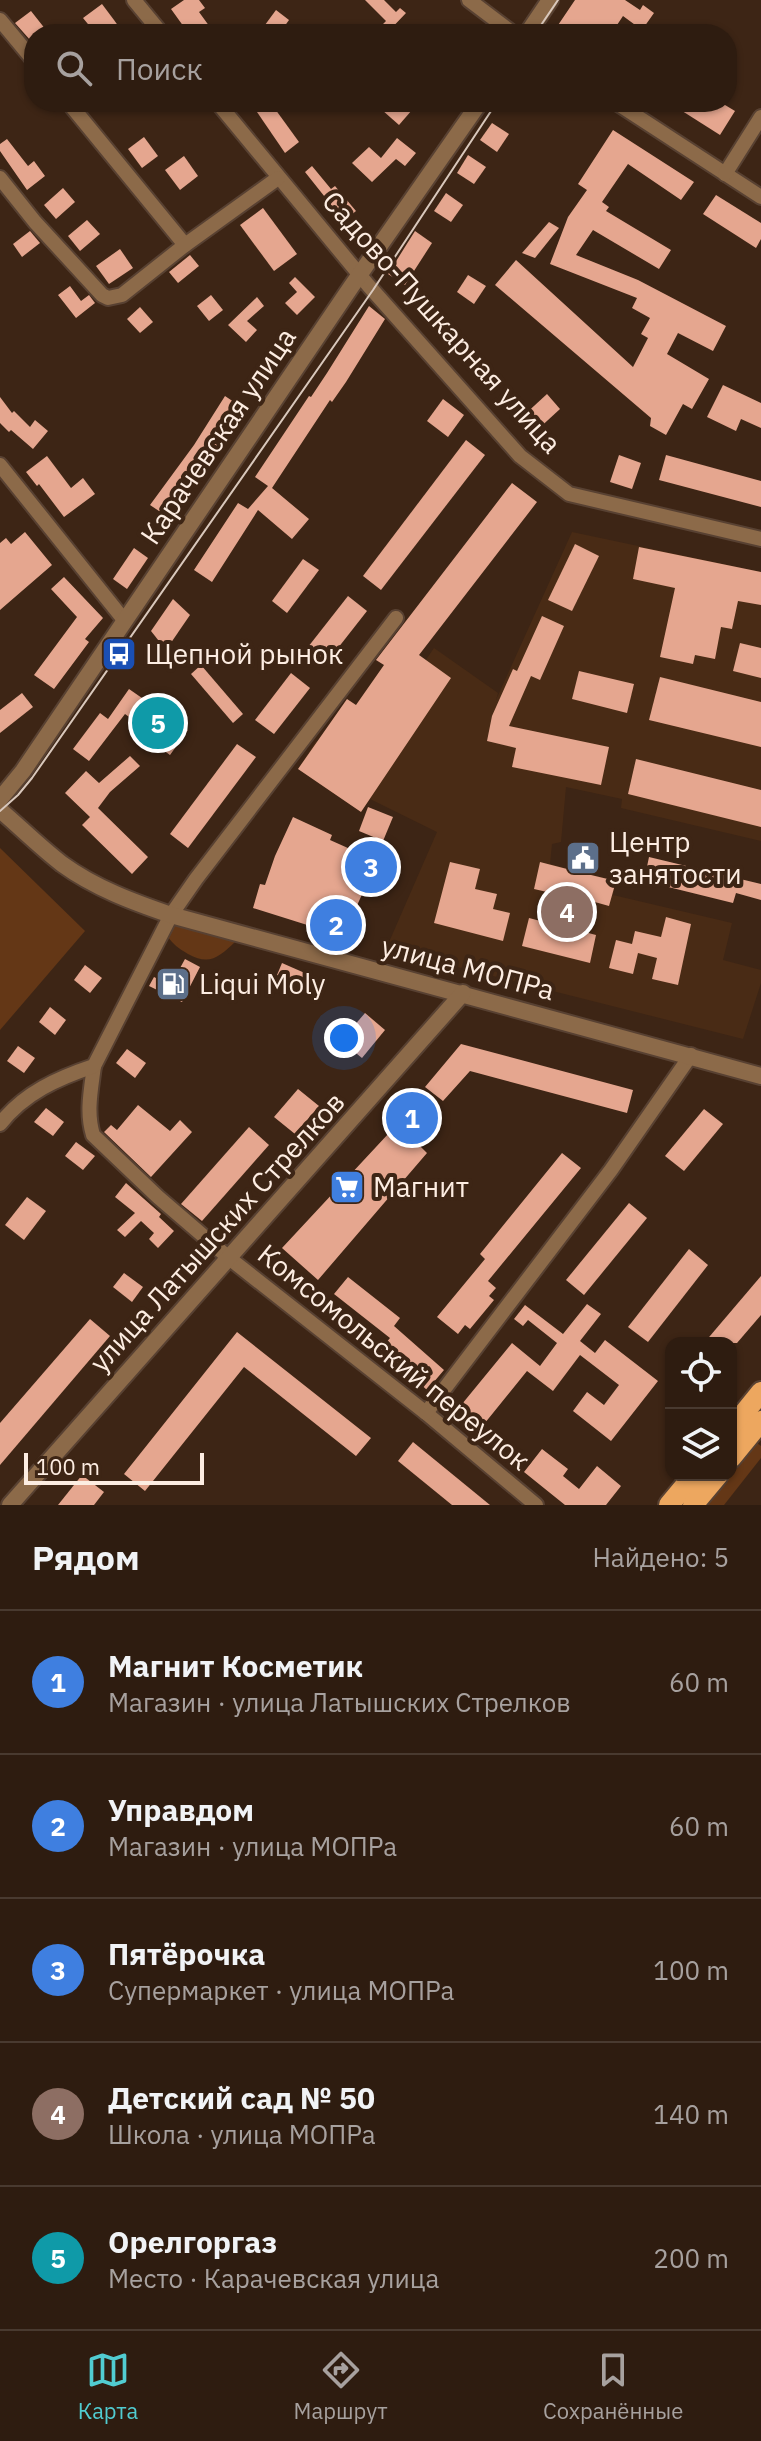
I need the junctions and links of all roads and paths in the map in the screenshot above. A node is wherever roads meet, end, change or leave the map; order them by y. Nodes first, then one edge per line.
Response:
1 (134, 0) edge
2 (469, 0) edge
3 (550, 0) edge
4 (0, 20) edge
5 (154, 24) edge
6 (501, 24) edge
7 (534, 24) edge
8 (24, 49) edge
9 (76, 112) edge
10 (225, 112) edge
11 (473, 112) edge
12 (630, 112) edge
13 (761, 117) edge
14 (725, 174) junction
15 (0, 178) edge
16 (278, 178) junction
17 (761, 197) edge
18 (185, 245) junction
19 (360, 275) junction
20 (0, 465) edge
21 (761, 539) edge
22 (396, 618) dead end
23 (124, 620) junction
24 (0, 799) edge
25 (0, 810) edge
26 (171, 915) junction
27 (463, 993) junction
28 (691, 1055) junction
29 (94, 1066) junction
30 (761, 1076) edge
31 (0, 1124) edge
32 (229, 1258) junction
33 (761, 1392) edge
34 (426, 1413) junction
35 (761, 1421) edge
36 (737, 1422) edge
37 (737, 1451) edge
38 (689, 1481) edge
39 (713, 1481) edge
40 (10, 1505) edge
41 (536, 1505) edge
42 (669, 1505) edge
43 (693, 1505) edge

1 - 5 street
2 - 6 street
3 - 7 street
4 - 8 street
9 - 18 street
10 - 16 street, Садово-Пушкарная улица
11 - 19 street, Карачевская улица
12 - 14 street
13 - 14 street
14 - 17 street
15 - 18 street
16 - 18 street
16 - 19 street, Садово-Пушкарная улица
19 - 21 street, Садово-Пушкарная улица
19 - 23 street, Карачевская улица
20 - 23 street
22 - 26 street
23 - 24 street, Карачевская улица
25 - 26 street, улица МОПРа
26 - 27 street, улица МОПРа
26 - 29 street
27 - 28 street, улица МОПРа
27 - 32 street, улица Латышских Стрелков
28 - 30 street, улица МОПРа
28 - 34 street
29 - 31 street
29 - 32 street, Комсомольский переулок
32 - 34 street, Комсомольский переулок
32 - 40 street, улица Латышских Стрелков
33 - 36 main road
34 - 41 street, Комсомольский переулок
35 - 37 main road
38 - 42 main road
39 - 43 main road

